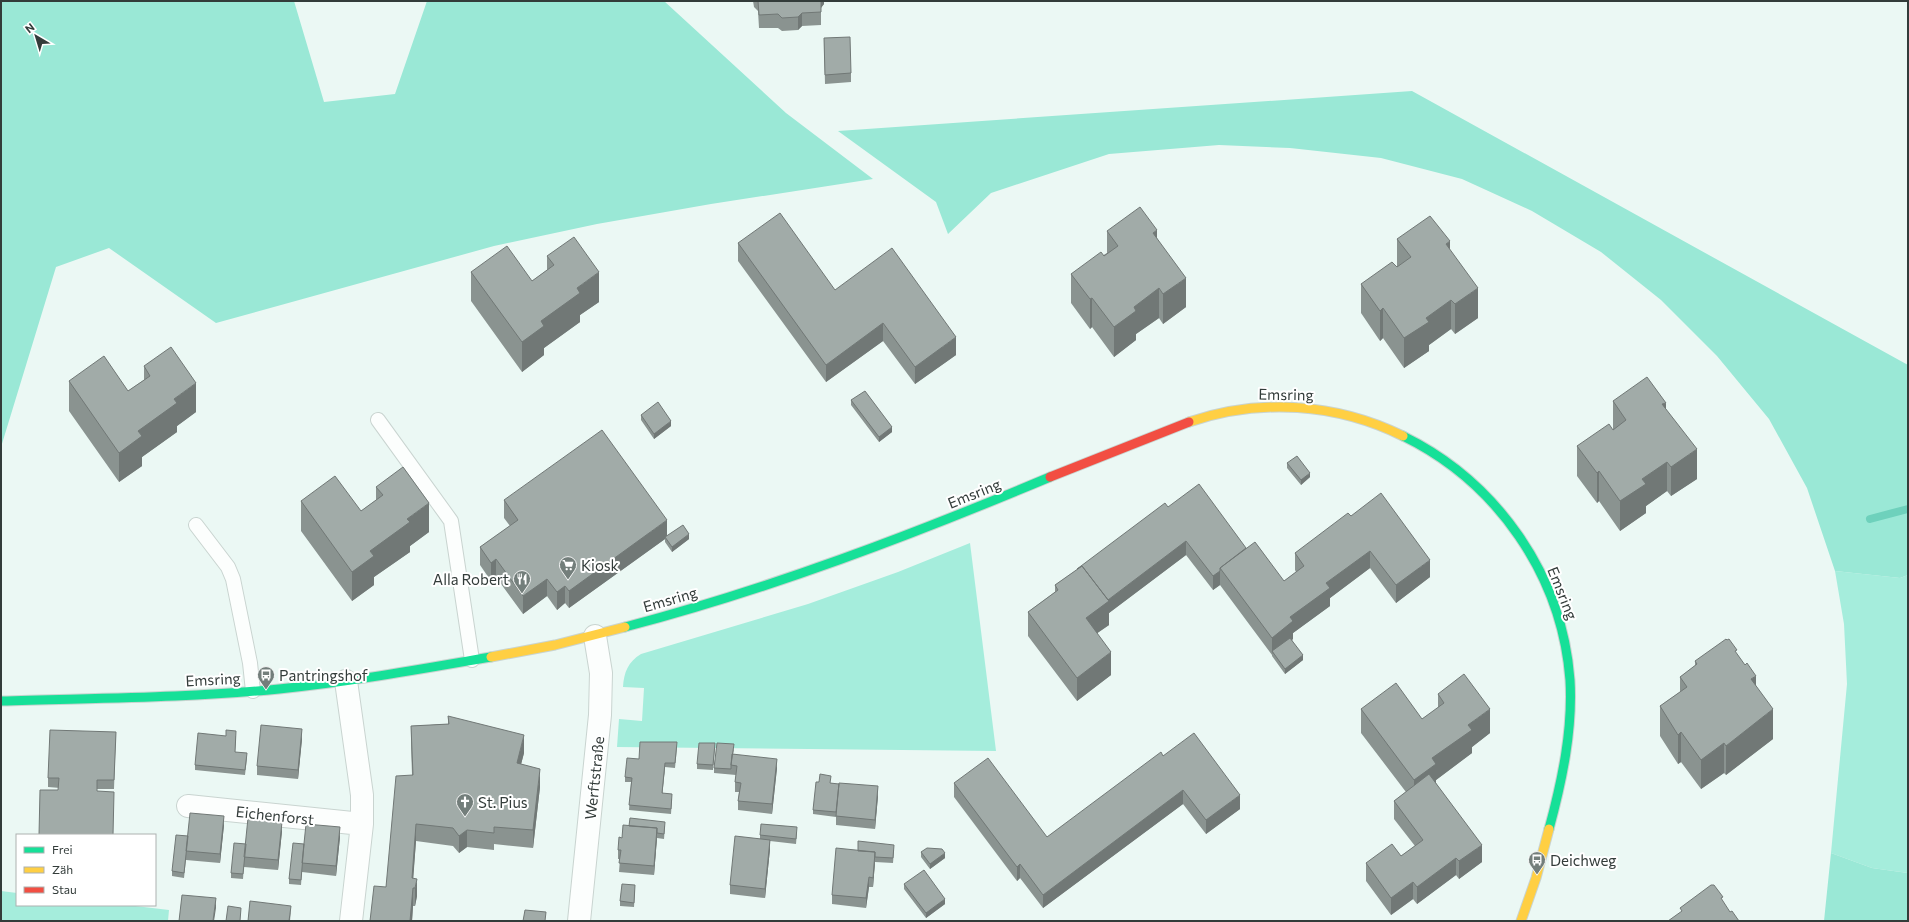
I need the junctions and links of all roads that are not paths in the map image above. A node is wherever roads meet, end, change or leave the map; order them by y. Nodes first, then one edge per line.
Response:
1 (378, 420) dead end
2 (196, 525) dead end
3 (595, 636) junction
4 (472, 660) junction
5 (346, 681) junction
6 (253, 691) junction
7 (1, 701) edge
8 (188, 806) dead end
9 (362, 824) junction
10 (351, 921) edge
11 (580, 921) edge
12 (1521, 921) edge

1 - 4 lane
2 - 6 lane
3 - 4 street, Emsring
3 - 11 street, Werftstraße
3 - 12 street, Emsring
4 - 5 street, Emsring
5 - 6 street, Emsring
5 - 9 street
6 - 7 street, Emsring
8 - 9 street, Eichenforst
9 - 10 street

